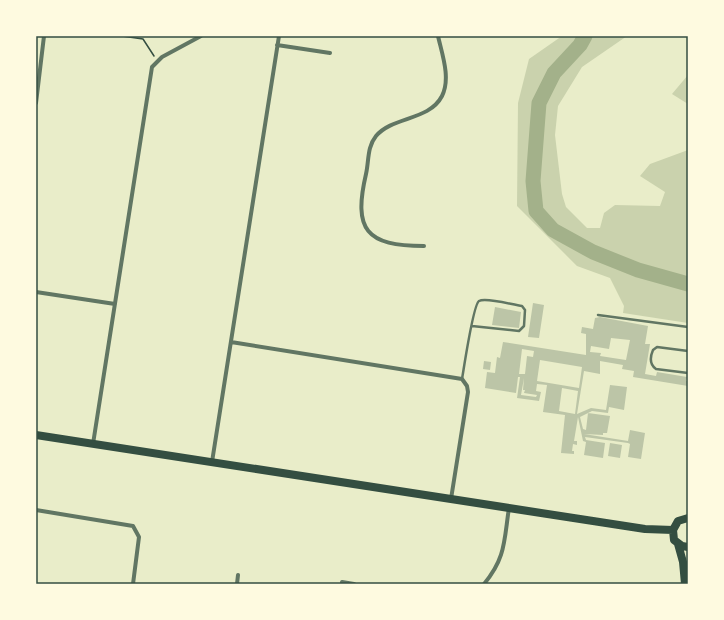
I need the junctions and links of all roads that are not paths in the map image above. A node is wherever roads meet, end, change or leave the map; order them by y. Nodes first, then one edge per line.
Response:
1 (44, 36) edge
2 (201, 36) edge
3 (279, 36) edge
4 (438, 36) edge
5 (277, 45) junction
6 (330, 53) dead end
7 (36, 103) edge
8 (424, 246) dead end
9 (36, 292) edge
10 (115, 304) junction
11 (598, 315) dead end
12 (472, 326) junction
13 (688, 327) edge
14 (231, 342) junction
15 (688, 351) edge
16 (688, 374) edge
17 (462, 379) junction
18 (36, 435) edge
19 (93, 444) junction
20 (212, 462) junction
21 (451, 499) junction
22 (509, 508) junction
23 (36, 510) edge
24 (688, 518) edge
25 (673, 530) junction
26 (678, 544) junction
27 (688, 547) edge
28 (238, 575) dead end
29 (688, 580) edge
30 (342, 582) dead end
31 (133, 584) edge
32 (237, 584) edge
33 (354, 584) edge
34 (484, 584) edge
35 (686, 584) edge

1 - 7 street
2 - 10 street
3 - 5 street
4 - 8 street
5 - 6 street
5 - 14 street
9 - 10 street
10 - 19 street
11 - 13 lane
12 - 12 lane
12 - 17 lane
14 - 17 street
14 - 20 street
15 - 16 lane
17 - 21 street
18 - 19 main road
19 - 20 main road
20 - 21 main road
21 - 22 main road
22 - 25 main road
22 - 34 street
23 - 31 street
24 - 25 main road
25 - 26 main road
26 - 27 main road
26 - 35 main road
28 - 32 street
29 - 35 main road
30 - 33 street

